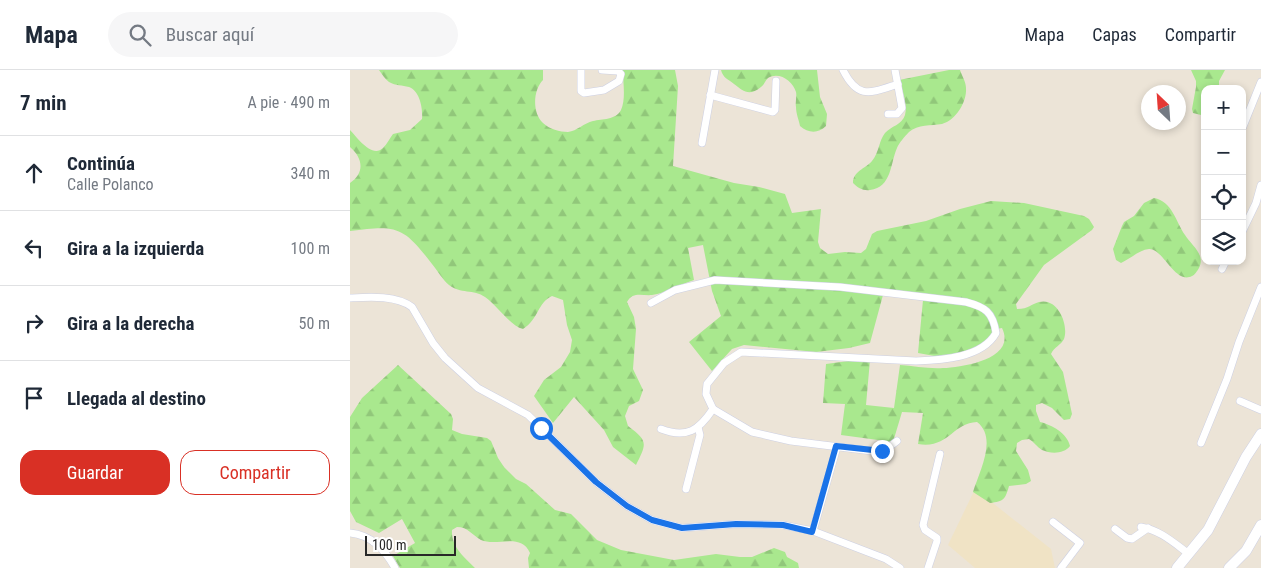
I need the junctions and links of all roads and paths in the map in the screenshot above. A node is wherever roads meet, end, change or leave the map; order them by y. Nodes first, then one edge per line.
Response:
1 (581, 70) edge
2 (602, 70) edge
3 (715, 70) edge
4 (843, 70) edge
5 (895, 70) edge
6 (776, 81) dead end
7 (1261, 82) edge
8 (898, 84) junction
9 (710, 96) junction
10 (888, 114) dead end
11 (1246, 119) edge
12 (702, 143) dead end
13 (1261, 185) edge
14 (1246, 224) edge
15 (1224, 265) edge
16 (1222, 269) dead end
17 (1261, 287) edge
18 (350, 298) edge
19 (651, 303) dead end
20 (1240, 401) dead end
21 (713, 409) junction
22 (1261, 410) edge
23 (698, 427) junction
24 (661, 429) dead end
25 (1261, 434) edge
26 (897, 440) dead end
27 (1201, 443) dead end
28 (836, 446) junction
29 (940, 454) dead end
30 (686, 489) dead end
31 (1053, 522) dead end
32 (1261, 525) edge
33 (1115, 529) dead end
34 (812, 532) junction
35 (350, 533) edge
36 (1189, 554) junction
37 (395, 568) edge
38 (900, 568) edge
39 (928, 568) edge
40 (1061, 568) edge
41 (1177, 568) edge
42 (1229, 568) edge

1 - 2 street
3 - 9 street
4 - 8 street
5 - 8 street
6 - 9 street
7 - 11 street
8 - 10 street
9 - 12 street
13 - 14 street
15 - 16 street
17 - 27 street
18 - 34 street
19 - 21 street
20 - 22 street
21 - 23 street
21 - 28 street
23 - 24 street
23 - 30 street
25 - 36 street
26 - 28 street
28 - 34 street
29 - 39 street
31 - 40 street
32 - 42 street
33 - 36 street
34 - 38 street
35 - 37 street
36 - 41 street

